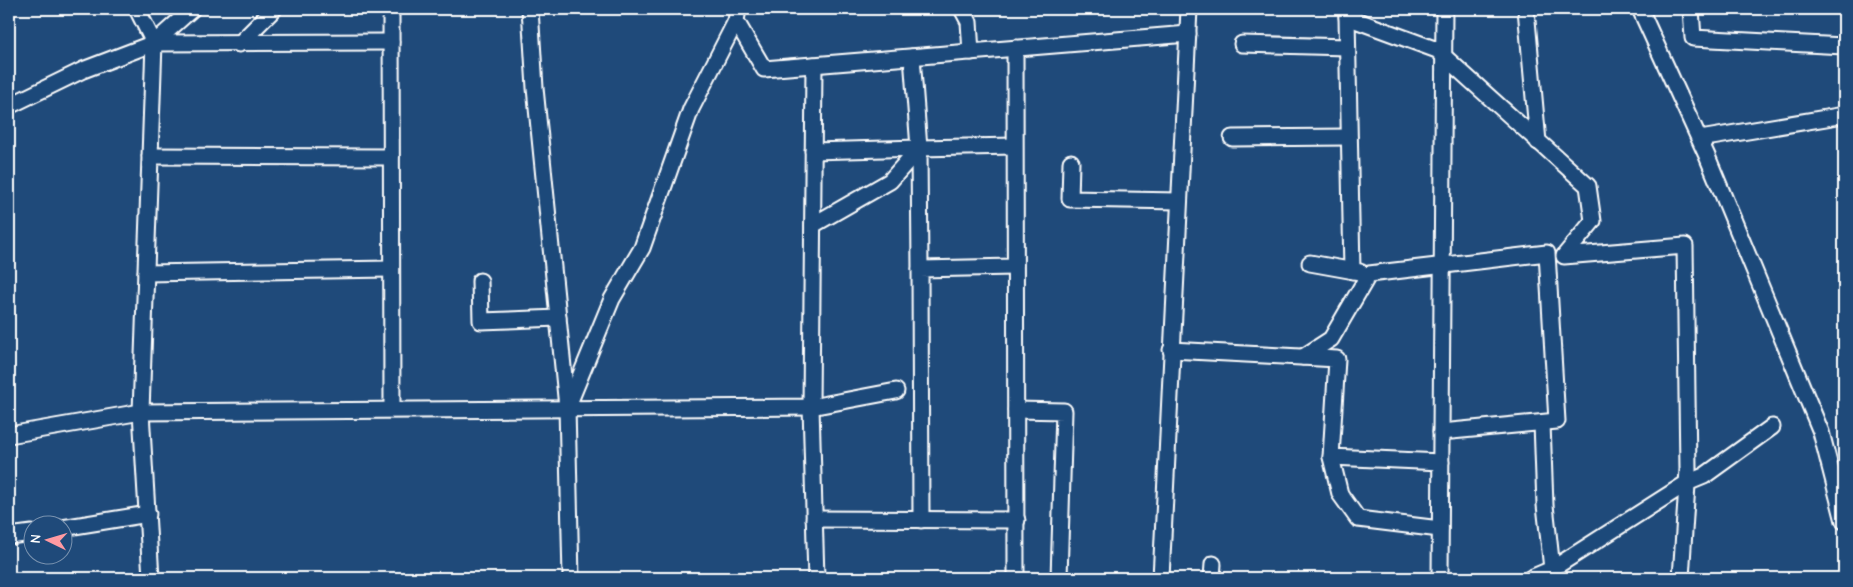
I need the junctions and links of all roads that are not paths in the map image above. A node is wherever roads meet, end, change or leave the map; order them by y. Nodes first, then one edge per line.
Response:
1 (137, 9) edge
2 (192, 9) edge
3 (274, 9) edge
4 (391, 9) edge
5 (530, 9) edge
6 (962, 9) edge
7 (1189, 9) edge
8 (1444, 9) edge
9 (1526, 9) edge
10 (1640, 9) edge
11 (1691, 9) edge
12 (1347, 13) edge
13 (737, 15) edge
14 (1188, 34) junction
15 (391, 42) junction
16 (154, 43) junction
17 (239, 44) junction
18 (1242, 44) dead end
19 (1844, 46) edge
20 (1347, 47) junction
21 (1014, 48) junction
22 (972, 52) junction
23 (912, 57) junction
24 (1444, 57) junction
25 (814, 65) junction
26 (9, 106) edge
27 (1844, 115) edge
28 (1349, 137) junction
29 (1232, 138) dead end
30 (1700, 139) junction
31 (1538, 142) junction
32 (1014, 146) junction
33 (919, 148) junction
34 (813, 151) junction
35 (150, 156) junction
36 (391, 157) junction
37 (1071, 162) dead end
38 (1179, 201) junction
39 (812, 224) junction
40 (1310, 263) dead end
41 (1442, 266) junction
42 (1014, 267) junction
43 (920, 268) junction
44 (392, 269) junction
45 (1352, 271) junction
46 (146, 273) junction
47 (1369, 274) junction
48 (480, 281) dead end
49 (558, 318) junction
50 (1171, 350) junction
51 (1304, 357) junction
52 (896, 391) dead end
53 (567, 407) junction
54 (811, 407) junction
55 (392, 409) junction
56 (1016, 410) junction
57 (141, 412) junction
58 (1542, 423) junction
59 (1772, 427) dead end
60 (1441, 432) junction
61 (9, 435) edge
62 (1331, 457) junction
63 (1441, 462) junction
64 (1687, 483) junction
65 (148, 514) junction
66 (814, 519) junction
67 (921, 520) junction
68 (1017, 520) junction
69 (1844, 521) edge
70 (72, 526) edge
71 (1440, 528) junction
72 (22, 534) edge
73 (9, 536) edge
74 (1552, 569) junction
75 (151, 578) edge
76 (570, 578) edge
77 (816, 578) edge
78 (1016, 578) edge
79 (1059, 578) edge
80 (1161, 578) edge
81 (1440, 578) edge
82 (1531, 578) edge
83 (1681, 578) edge

1 - 16 street
2 - 16 street
3 - 17 street
4 - 15 street
5 - 49 street
6 - 22 street
7 - 14 street
8 - 24 street
9 - 31 street
10 - 30 street
11 - 19 street
12 - 20 street
12 - 24 street
13 - 25 street
13 - 53 street
14 - 21 street
14 - 38 street
15 - 17 street
15 - 36 street
16 - 17 street
16 - 26 street
16 - 35 street
18 - 20 street
20 - 28 street
21 - 22 street
21 - 32 street
22 - 23 street
23 - 25 street
23 - 33 street
24 - 31 street
24 - 41 street
25 - 34 street
27 - 30 street
28 - 29 street
28 - 45 street
30 - 69 street
31 - 64 street
32 - 33 street
32 - 42 street
33 - 34 street
33 - 39 street
33 - 43 street
34 - 39 street
35 - 36 street
35 - 46 street
36 - 44 street
37 - 38 street
38 - 50 street
39 - 54 street
40 - 45 street
41 - 47 street
41 - 58 street
41 - 60 street
42 - 43 street
42 - 56 street
43 - 67 street
44 - 46 street
44 - 55 street
45 - 47 street
46 - 57 street
47 - 51 street
48 - 49 street
49 - 53 street
50 - 51 street
50 - 80 street
51 - 62 street
52 - 54 street
53 - 54 street
53 - 55 street
53 - 76 street
54 - 66 street
55 - 57 street
56 - 68 street
56 - 79 street
57 - 61 street
57 - 65 street
58 - 60 street
58 - 74 street
59 - 64 street
60 - 63 street
62 - 63 street
62 - 71 street
63 - 71 street
64 - 74 street
64 - 83 street
65 - 70 street
65 - 75 street
66 - 67 street
66 - 77 street
67 - 68 street
68 - 78 street
71 - 81 street
72 - 73 street
74 - 82 street

